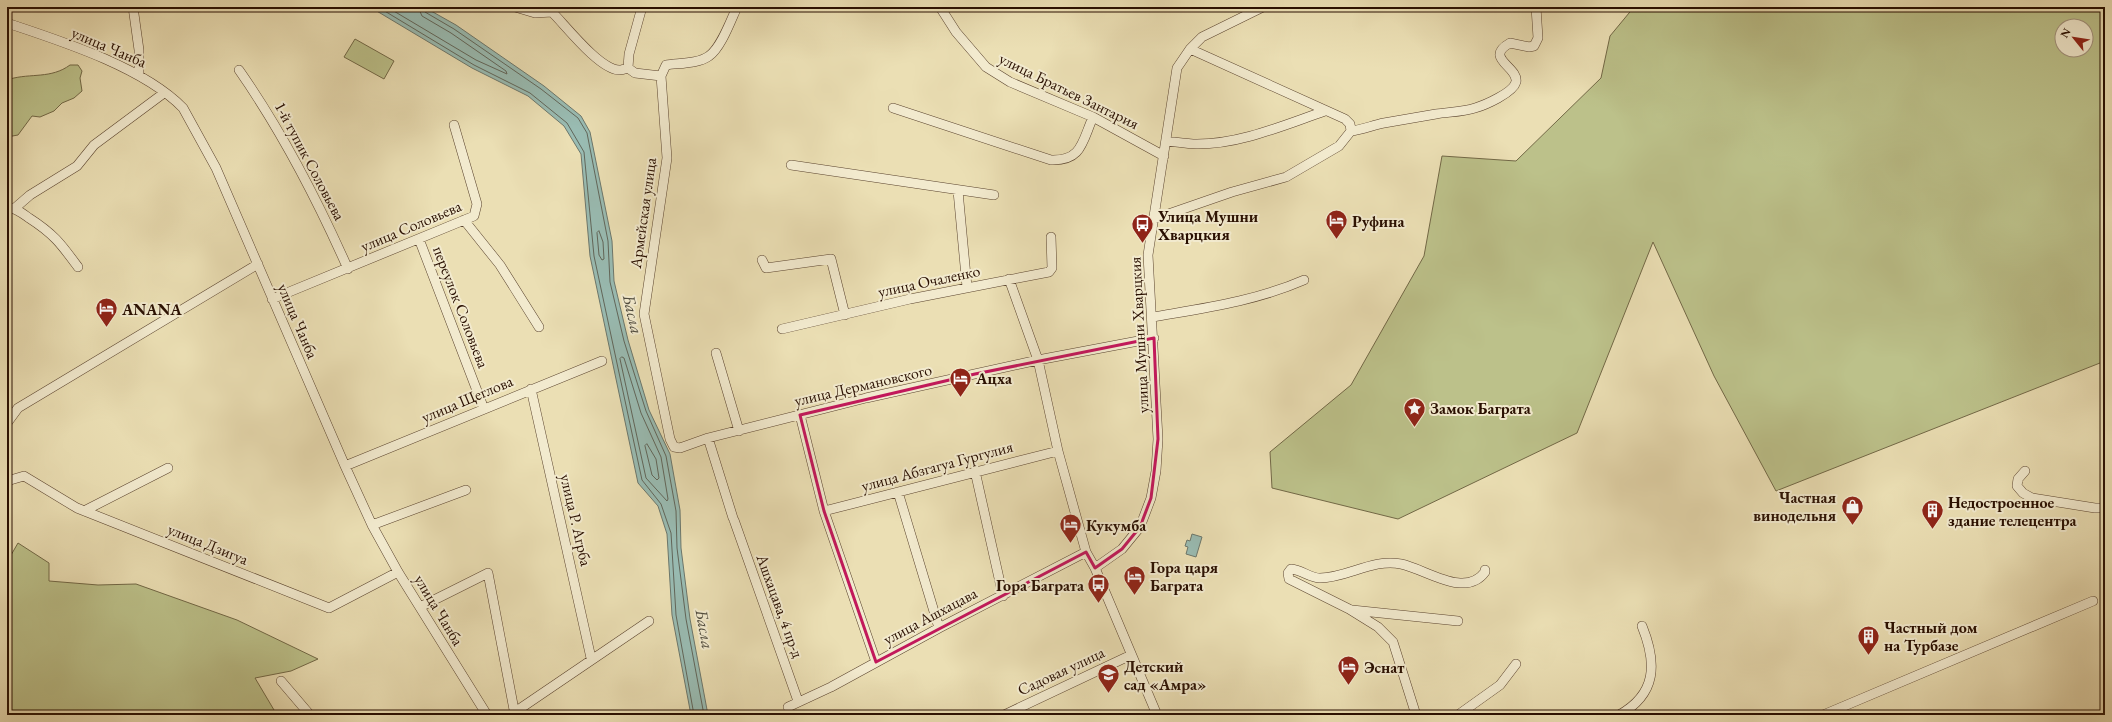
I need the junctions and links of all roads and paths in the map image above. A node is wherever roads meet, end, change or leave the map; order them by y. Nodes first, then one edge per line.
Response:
1 (133, 7) edge
2 (515, 7) edge
3 (642, 7) edge
4 (737, 7) edge
5 (940, 7) edge
6 (1263, 7) edge
7 (1536, 7) edge
8 (551, 10) edge
9 (7, 23) edge
10 (1190, 49) junction
11 (628, 68) junction
12 (240, 70) dead end
13 (138, 74) junction
14 (661, 76) junction
15 (164, 93) junction
16 (893, 108) dead end
17 (1325, 111) junction
18 (1093, 117) junction
19 (454, 125) dead end
20 (1351, 132) junction
21 (1166, 141) junction
22 (1164, 156) junction
23 (792, 165) dead end
24 (958, 191) junction
25 (994, 195) dead end
26 (11, 208) edge
27 (1154, 219) junction
28 (464, 220) junction
29 (1051, 237) dead end
30 (419, 239) junction
31 (762, 260) dead end
32 (258, 264) junction
33 (78, 268) dead end
34 (348, 269) junction
35 (1009, 279) junction
36 (1304, 280) dead end
37 (967, 287) junction
38 (272, 299) junction
39 (845, 315) junction
40 (1153, 317) junction
41 (539, 327) dead end
42 (782, 329) dead end
43 (1154, 338) junction
44 (716, 354) dead end
45 (1038, 360) junction
46 (602, 361) dead end
47 (531, 389) junction
48 (484, 408) junction
49 (800, 415) junction
50 (7, 423) edge
51 (739, 431) junction
52 (708, 438) junction
53 (674, 447) joint
54 (1058, 450) junction
55 (344, 466) junction
56 (168, 468) dead end
57 (975, 471) junction
58 (2025, 471) dead end
59 (7, 481) edge
60 (466, 490) dead end
61 (898, 492) junction
62 (2105, 508) edge
63 (824, 510) junction
64 (84, 511) junction
65 (372, 525) junction
66 (1086, 552) junction
67 (1095, 568) junction
68 (1484, 570) dead end
69 (398, 572) junction
70 (1003, 596) junction
71 (2092, 601) dead end
72 (420, 607) junction
73 (1349, 609) junction
74 (649, 620) dead end
75 (1458, 622) dead end
76 (1642, 626) dead end
77 (939, 628) junction
78 (1131, 655) junction
79 (591, 658) junction
80 (876, 662) junction
81 (1516, 664) dead end
82 (281, 681) dead end
83 (798, 701) junction
84 (788, 707) dead end
85 (515, 713) edge
86 (310, 715) edge
87 (488, 715) edge
88 (1004, 715) edge
89 (1157, 715) edge
90 (1416, 715) edge
91 (1458, 715) edge
92 (1619, 715) edge
93 (1823, 715) edge

1 - 13 street
2 - 8 street
3 - 11 street
4 - 14 street
5 - 18 street, улица Братьев Зантария
6 - 10 street, улица Мушни Хварцкия
7 - 20 street
8 - 11 street
9 - 13 street, улица Чанба
10 - 17 street
10 - 21 street, улица Мушни Хварцкия
11 - 14 street
12 - 34 street, 1-й тупик Соловьева
13 - 15 street, улица Чанба
14 - 53 street, Армейская улица
15 - 26 street
15 - 32 street, улица Чанба
16 - 18 street
17 - 20 street
17 - 21 street
18 - 22 street, улица Братьев Зантария
19 - 28 street, улица Соловьева
20 - 27 street
21 - 22 street, улица Мушни Хварцкия
22 - 27 street, улица Мушни Хварцкия
23 - 24 street
24 - 25 street
24 - 37 street
26 - 33 street
27 - 40 street, улица Мушни Хварцкия
28 - 30 street, улица Соловьева
28 - 41 street
29 - 35 street, улица Очаленко
30 - 34 street, улица Соловьева
30 - 48 street, переулок Соловьева
31 - 39 street
32 - 38 street, улица Чанба
32 - 50 street
34 - 38 street, улица Соловьева
35 - 37 street, улица Очаленко
35 - 45 street
36 - 40 street
37 - 39 street, улица Очаленко
38 - 55 street, улица Чанба
39 - 42 street, улица Очаленко
40 - 43 street, улица Мушни Хварцкия
43 - 45 street, улица Дермановского
43 - 67 street, улица Мушни Хварцкия
44 - 51 street
45 - 49 street, улица Дермановского
45 - 54 street
46 - 47 street, улица Щеглова
47 - 48 street, улица Щеглова
47 - 79 street, улица Р. Агрба
48 - 55 street, улица Щеглова
49 - 51 street, улица Дермановского
49 - 63 street
51 - 52 street, улица Дермановского
52 - 53 street, улица Дермановского
52 - 83 street, Ашхацава, 4 пр-д
54 - 57 street, улица Абзгагуа Гургулия
54 - 66 street
55 - 65 street, улица Чанба
56 - 64 street
57 - 61 street, улица Абзгагуа Гургулия
57 - 70 street
58 - 62 street
59 - 64 street, улица Дзигуа
60 - 65 street
61 - 63 street, улица Абзгагуа Гургулия
61 - 77 street
63 - 80 street
64 - 69 street, улица Дзигуа
65 - 69 street, улица Чанба
66 - 67 street
66 - 70 street, улица Ашхацава
67 - 78 street
68 - 73 street
69 - 72 street, улица Чанба
70 - 77 street, улица Ашхацава
71 - 93 street
72 - 85 street
72 - 87 street, улица Чанба
73 - 75 street
73 - 90 street
74 - 79 street
76 - 92 street
77 - 80 street, улица Ашхацава
78 - 88 street, Садовая улица
78 - 89 street
79 - 85 street
80 - 83 street, улица Ашхацава
81 - 91 street
82 - 86 street
83 - 84 street, улица Ашхацава

